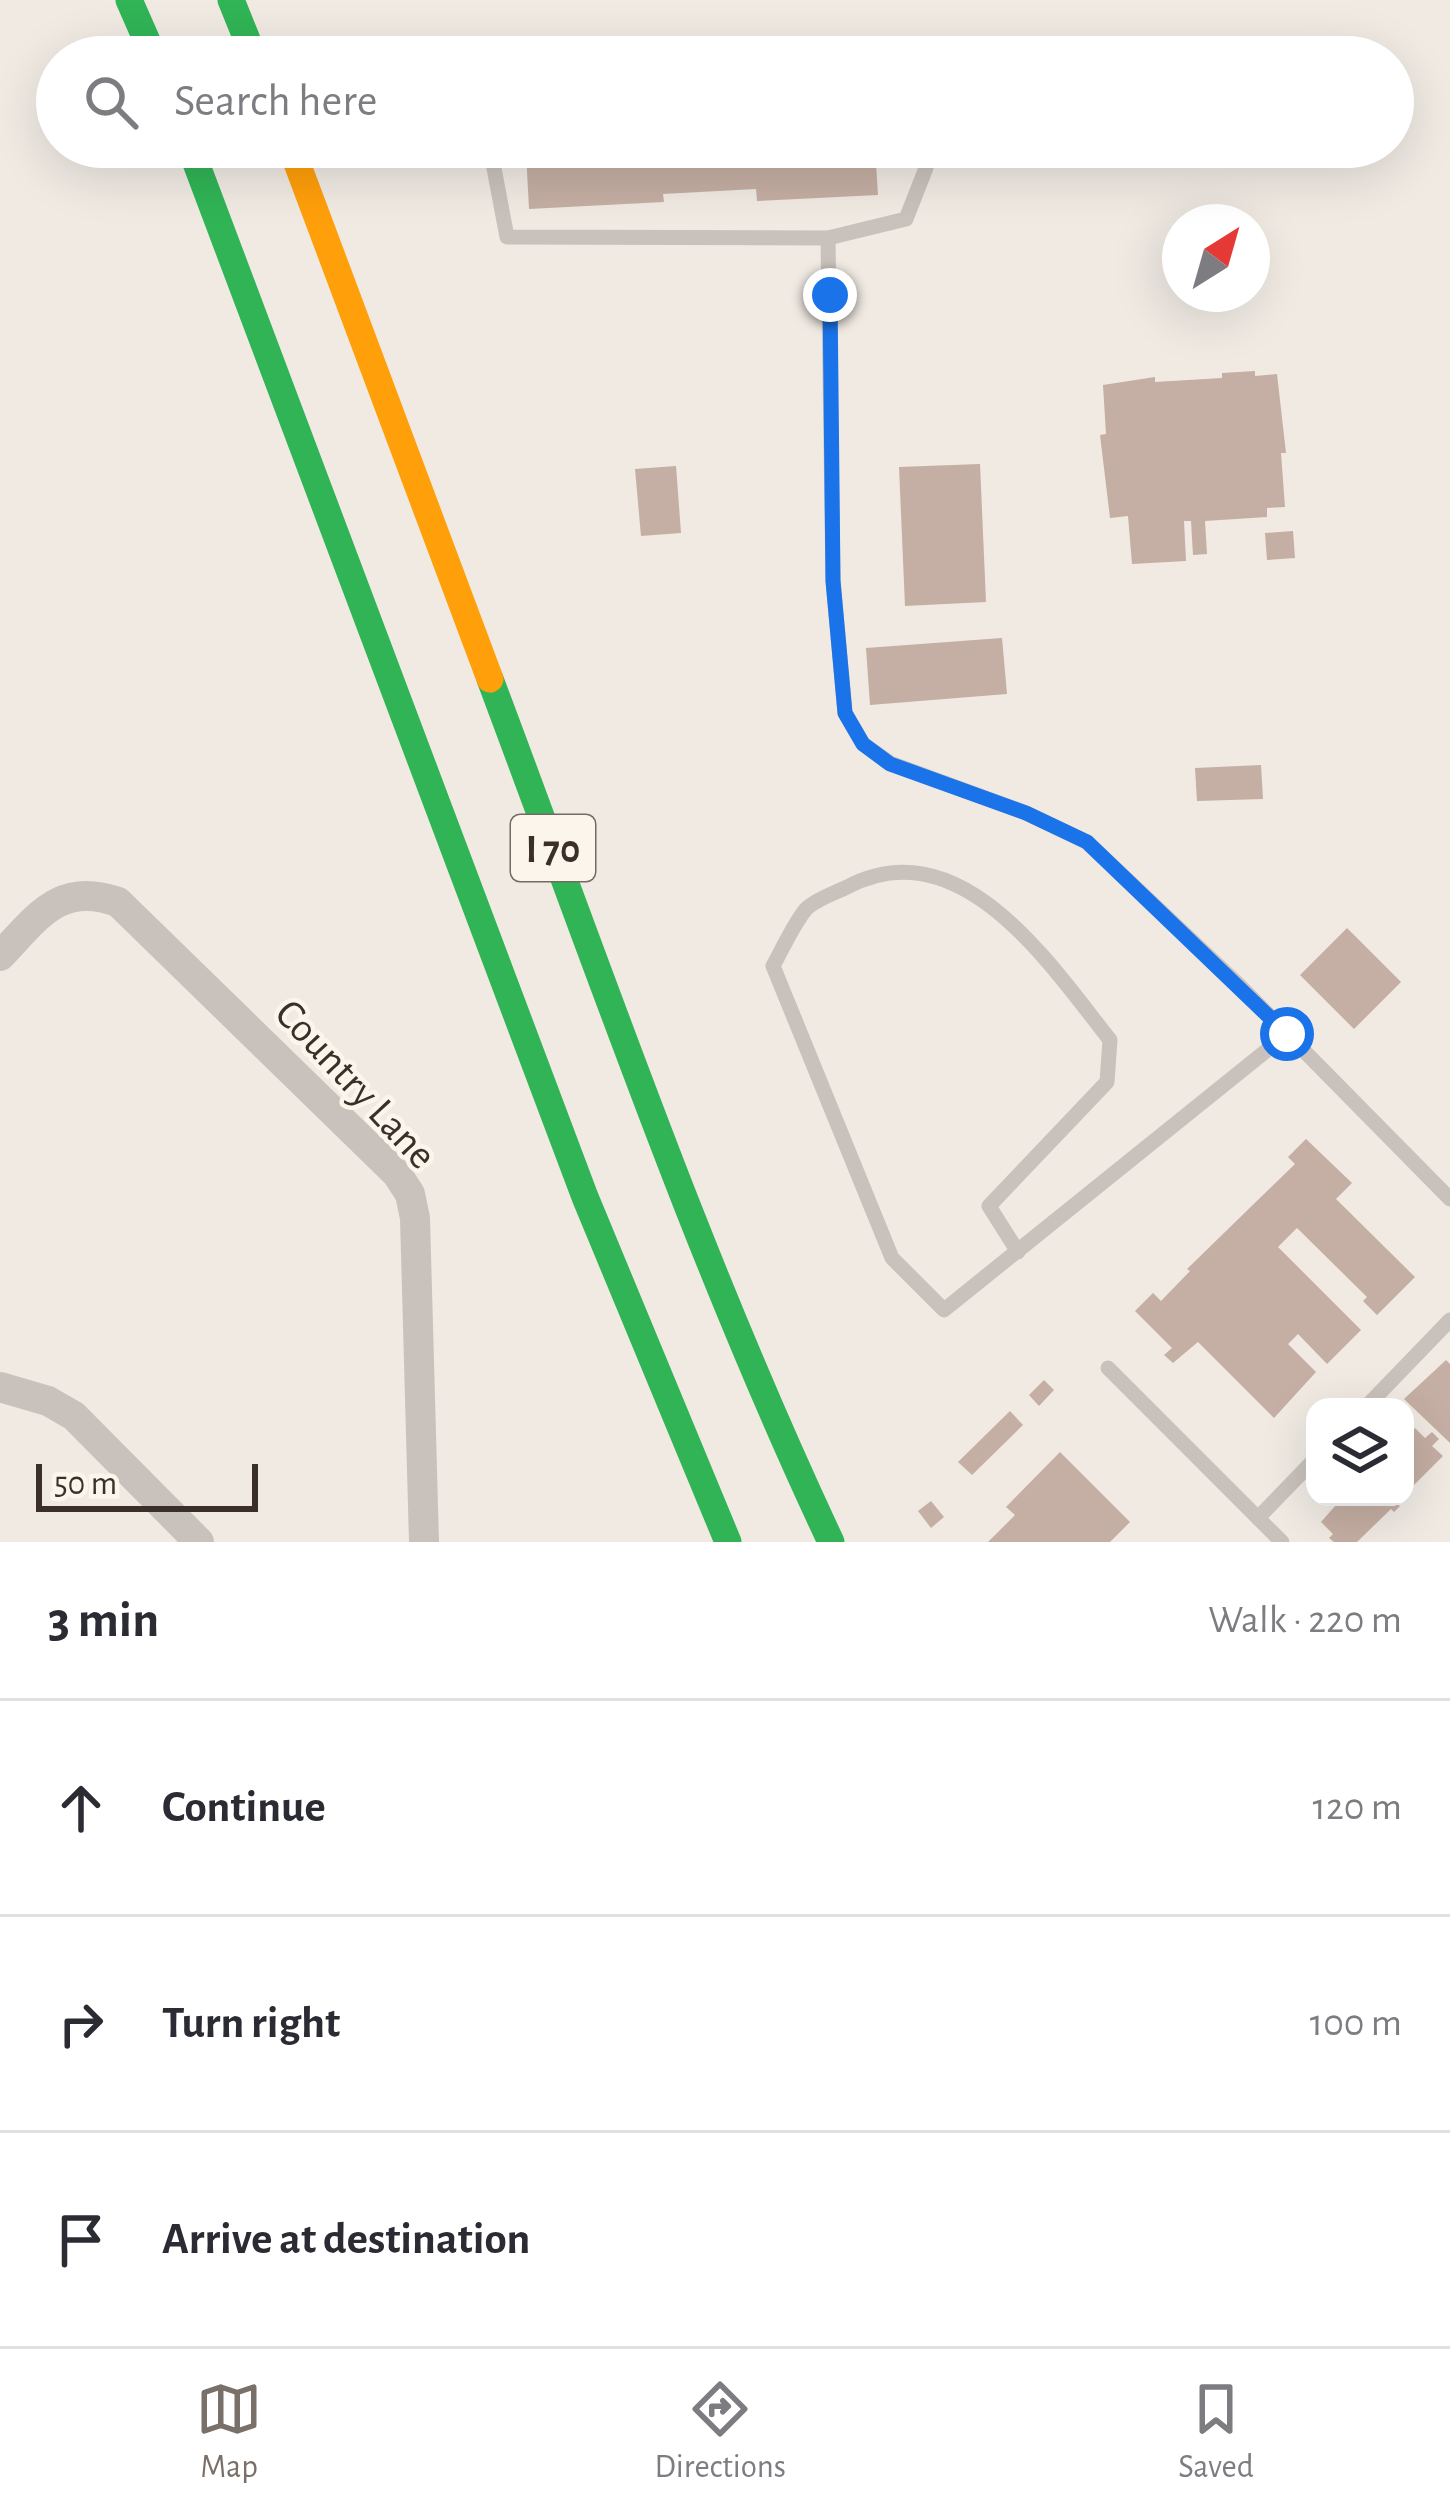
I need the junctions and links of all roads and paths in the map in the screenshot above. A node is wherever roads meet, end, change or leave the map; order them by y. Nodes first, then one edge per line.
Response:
1 (129, 0) edge
2 (231, 0) edge
3 (145, 36) edge
4 (246, 36) edge
5 (198, 168) edge
6 (299, 168) edge
7 (494, 168) edge
8 (926, 168) edge
9 (828, 238) junction
10 (0, 956) edge
11 (1287, 1034) junction
12 (1450, 1199) edge
13 (1018, 1252) junction
14 (1450, 1320) edge
15 (1108, 1368) dead end
16 (0, 1387) edge
17 (1375, 1398) edge
18 (1306, 1469) edge
19 (1258, 1518) junction
20 (199, 1542) edge
21 (424, 1542) edge
22 (728, 1542) edge
23 (831, 1542) edge
24 (1282, 1542) edge

1 - 3 highway
2 - 4 highway
5 - 22 highway, I 70
6 - 23 highway, I 70
7 - 9 lane
8 - 9 lane
9 - 11 lane
10 - 21 street, Country Lane
11 - 12 lane
11 - 13 lane
13 - 13 lane
14 - 17 lane
15 - 19 lane
16 - 20 street
18 - 19 lane
19 - 24 lane

